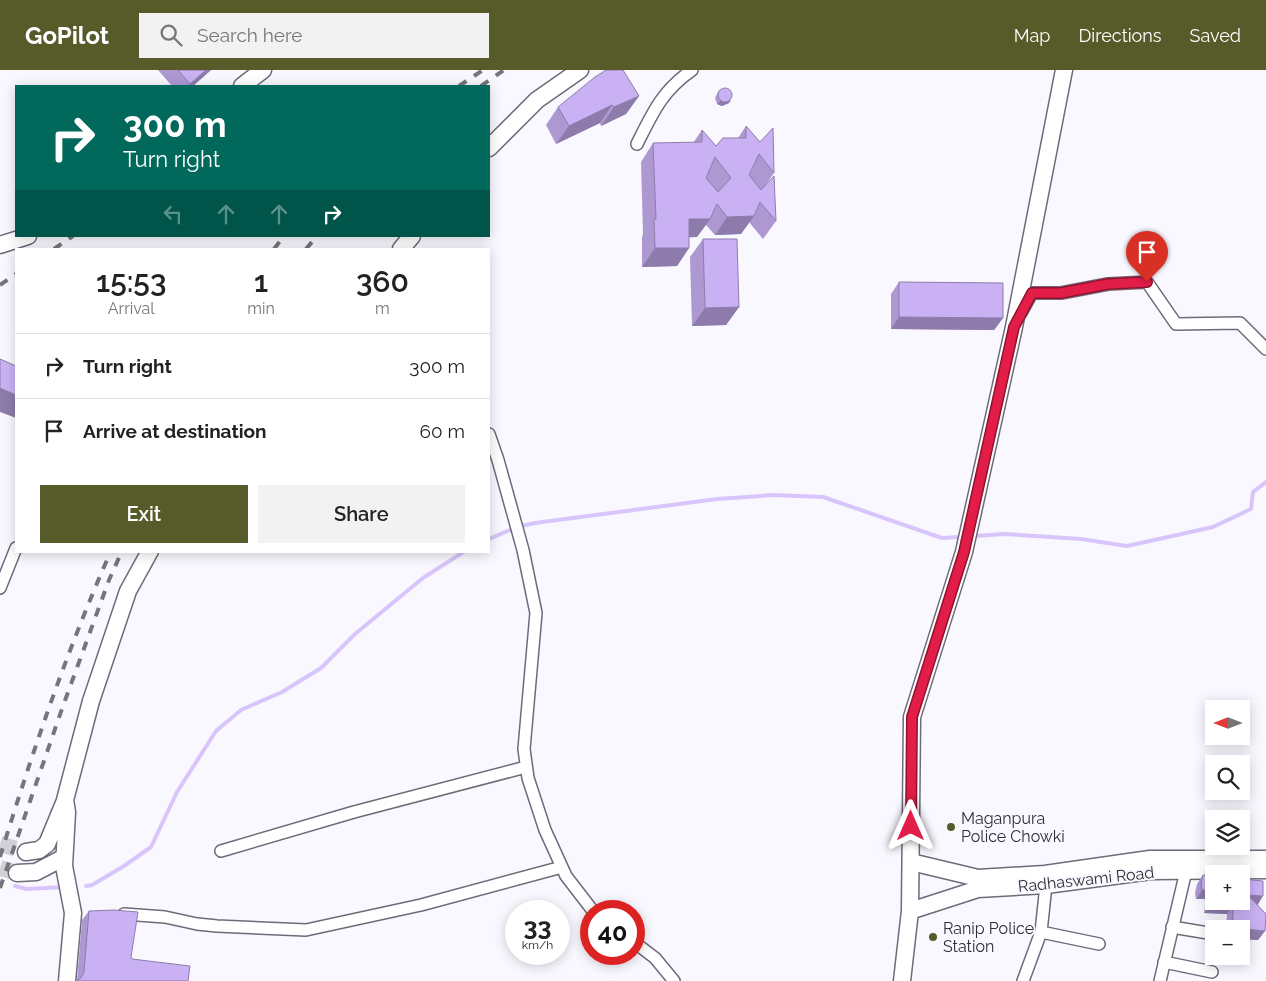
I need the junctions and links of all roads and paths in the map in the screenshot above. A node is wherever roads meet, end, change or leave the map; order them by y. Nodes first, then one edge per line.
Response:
1 (262, 70) edge
2 (580, 70) edge
3 (692, 70) edge
4 (1064, 70) edge
5 (243, 85) edge
6 (637, 144) dead end
7 (490, 147) edge
8 (25, 237) edge
9 (411, 237) edge
10 (0, 245) edge
11 (402, 248) edge
12 (1014, 327) junction
13 (1266, 349) edge
14 (490, 437) edge
15 (15, 550) edge
16 (149, 553) edge
17 (0, 588) edge
18 (526, 767) junction
19 (66, 800) junction
20 (221, 851) dead end
21 (26, 852) tunnel mouth
22 (64, 859) junction
23 (1266, 859) edge
24 (911, 862) junction
25 (562, 867) junction
26 (1266, 870) edge
27 (1186, 871) junction
28 (17, 873) tunnel mouth
29 (1046, 885) junction
30 (585, 900) edge
31 (910, 911) junction
32 (108, 912) edge
33 (1172, 927) junction
34 (1041, 932) junction
35 (1205, 932) edge
36 (1098, 944) dead end
37 (645, 950) edge
38 (1164, 962) junction
39 (1212, 972) dead end
40 (67, 981) edge
41 (674, 981) edge
42 (902, 981) edge
43 (1023, 981) edge
44 (1160, 981) edge

1 - 5 street
2 - 7 street
3 - 6 street
4 - 12 street
8 - 10 street
9 - 11 street
12 - 13 street
12 - 24 street
14 - 18 street
15 - 17 street
16 - 19 street
18 - 20 street
18 - 25 street
19 - 21 street
19 - 22 street
22 - 28 street
22 - 40 street
23 - 24 street, Radhaswami Road
24 - 31 street
25 - 30 street
25 - 32 street
26 - 27 street, Radhaswami Road
27 - 29 street, Radhaswami Road
27 - 33 street
29 - 31 street, Radhaswami Road
29 - 34 street
31 - 42 street
33 - 35 street
33 - 38 street
34 - 36 street
34 - 43 street
37 - 41 street
38 - 39 street
38 - 44 street

